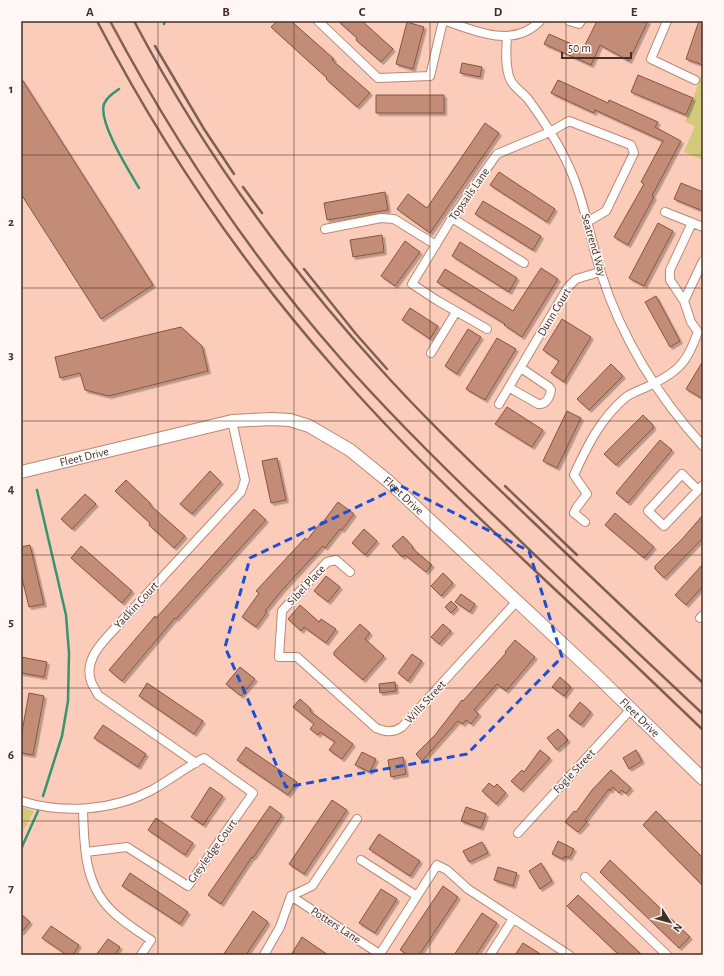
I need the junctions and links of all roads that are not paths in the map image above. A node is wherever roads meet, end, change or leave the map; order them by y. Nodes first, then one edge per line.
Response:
1 (318, 21) edge
2 (444, 21) edge
3 (540, 21) edge
4 (569, 21) edge
5 (581, 21) edge
6 (667, 21) edge
7 (507, 37) junction
8 (695, 80) dead end
9 (550, 132) junction
10 (666, 212) dead end
11 (452, 218) junction
12 (587, 222) junction
13 (692, 223) junction
14 (703, 227) edge
15 (325, 229) dead end
16 (436, 245) junction
17 (703, 261) edge
18 (524, 263) dead end
19 (600, 272) junction
20 (684, 301) junction
21 (456, 312) junction
22 (487, 329) dead end
23 (432, 353) dead end
24 (521, 368) junction
25 (654, 383) junction
26 (510, 388) junction
27 (499, 404) dead end
28 (232, 421) junction
29 (703, 446) edge
30 (21, 472) edge
31 (700, 487) edge
32 (585, 522) dead end
33 (350, 572) dead end
34 (518, 601) junction
35 (279, 657) joint
36 (631, 709) junction
37 (196, 763) junction
38 (703, 779) edge
39 (21, 801) edge
40 (84, 809) junction
41 (357, 819) dead end
42 (518, 833) dead end
43 (86, 852) junction
44 (361, 860) dead end
45 (585, 877) dead end
46 (291, 896) junction
47 (417, 896) junction
48 (513, 919) junction
49 (141, 955) edge
50 (264, 955) edge
51 (381, 955) edge
52 (490, 955) edge
53 (569, 955) edge
54 (667, 955) edge

1 - 2 street
2 - 7 street
3 - 7 street
4 - 5 street
6 - 8 street
7 - 9 street, Seatrend Way
9 - 11 street, Topsails Lane
9 - 12 street, Seatrend Way
9 - 12 street, Topsails Lane
10 - 13 street
11 - 16 street, Topsails Lane
11 - 18 street
12 - 19 street, Seatrend Way
13 - 14 street
13 - 20 street
15 - 16 street
16 - 21 street, Topsails Lane
17 - 20 street
19 - 24 street, Dunn Court
19 - 25 street, Seatrend Way
20 - 25 street
21 - 22 street
21 - 23 street
24 - 26 street, Dunn Court
24 - 26 street
25 - 29 street, Seatrend Way
25 - 32 street
26 - 27 street, Dunn Court
28 - 30 street, Fleet Drive
28 - 34 street, Fleet Drive
28 - 37 street, Yadkin Court
31 - 31 street
33 - 35 street, Sibel Place
34 - 35 street, Wills Street
34 - 36 street, Fleet Drive
36 - 38 street, Fleet Drive
36 - 42 street, Fogle Street
37 - 40 street
37 - 43 street, Greyledge Court
39 - 40 street
40 - 43 street
41 - 46 street
43 - 49 street
44 - 47 street
45 - 54 street
46 - 50 street
46 - 51 street, Potters Lane
47 - 48 street
47 - 51 street
48 - 52 street
48 - 53 street

